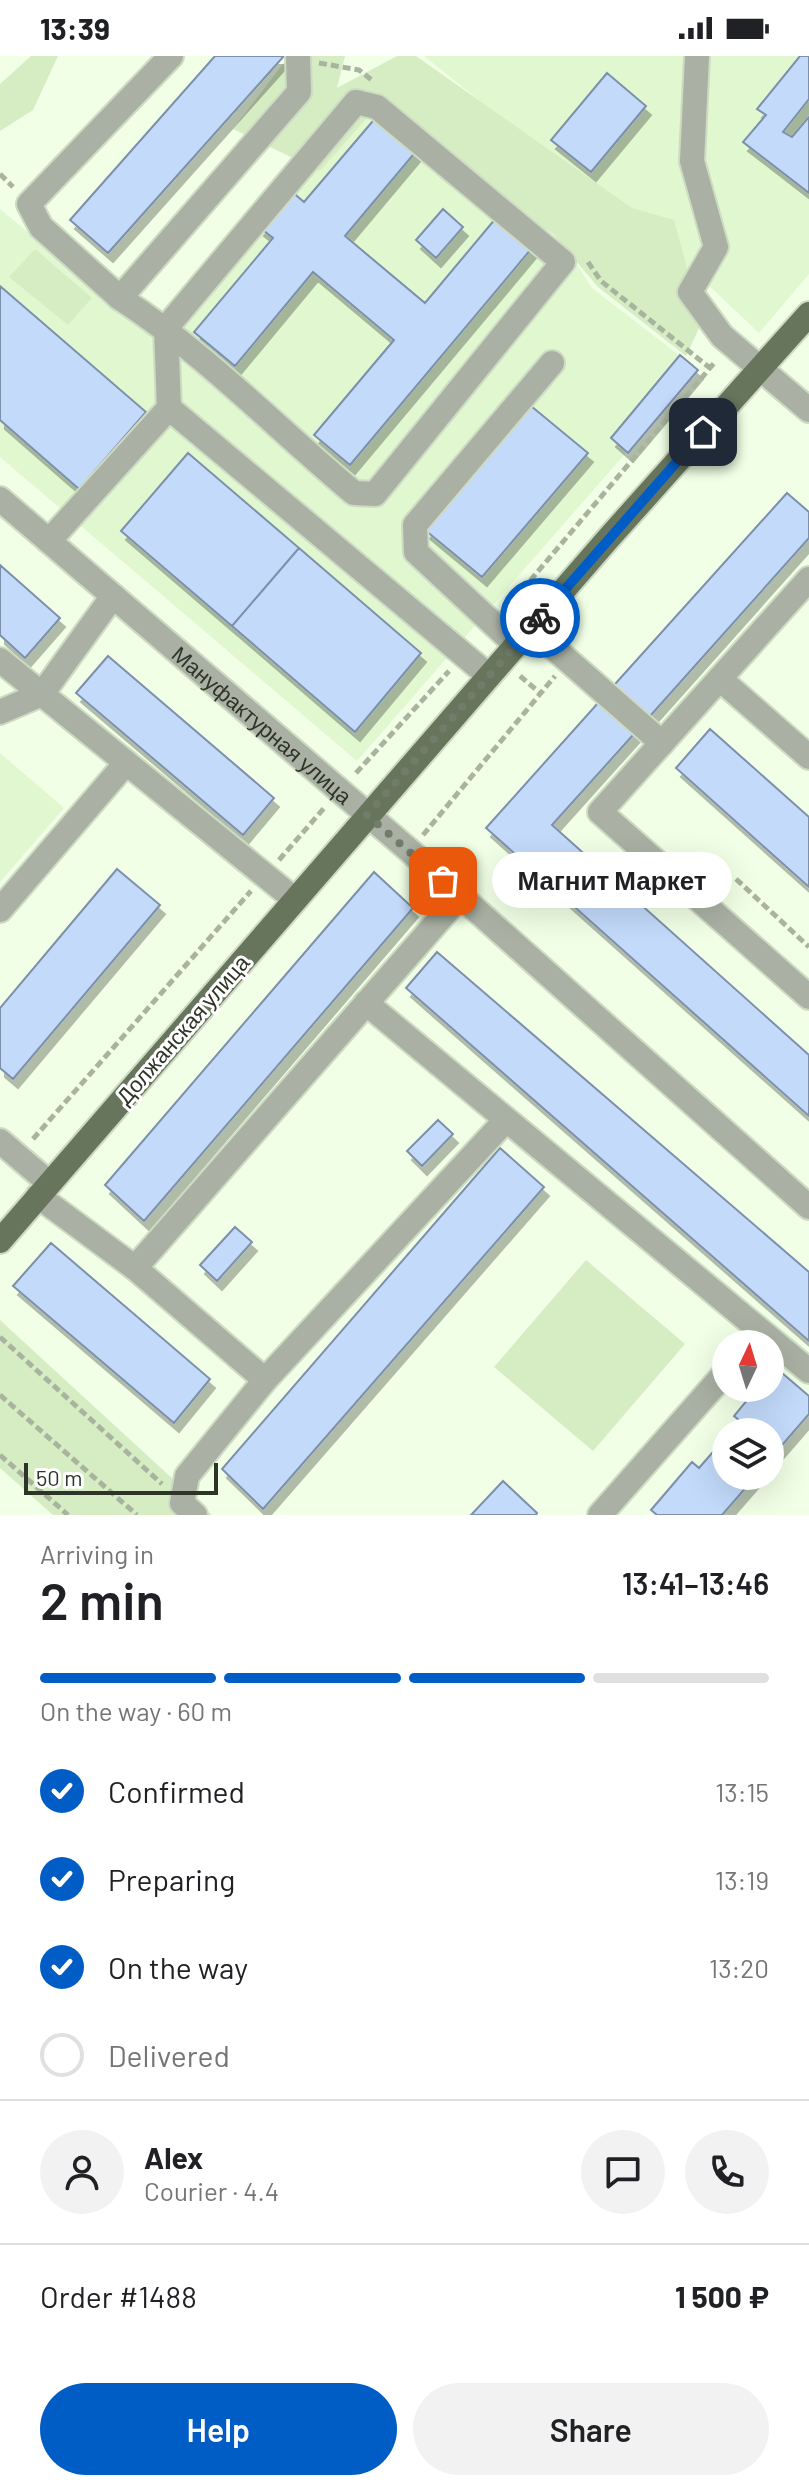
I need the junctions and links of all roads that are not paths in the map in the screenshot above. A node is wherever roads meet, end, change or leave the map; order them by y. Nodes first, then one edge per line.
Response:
1 (171, 56) edge
2 (298, 56) edge
3 (697, 56) edge
4 (120, 298) junction
5 (809, 314) edge
6 (166, 328) junction
7 (552, 363) dead end
8 (761, 367) junction
9 (169, 408) junction
10 (809, 410) edge
11 (0, 499) edge
12 (49, 541) junction
13 (809, 579) edge
14 (113, 596) junction
15 (524, 637) junction
16 (0, 660) edge
17 (489, 676) junction
18 (720, 679) junction
19 (42, 694) junction
20 (0, 712) edge
21 (662, 743) junction
22 (809, 757) edge
23 (126, 763) junction
24 (367, 815) junction
25 (460, 896) junction
26 (294, 899) junction
27 (0, 910) edge
28 (809, 997) edge
29 (366, 1003) junction
30 (506, 1120) junction
31 (9, 1148) edge
32 (44, 1190) junction
33 (809, 1207) edge
34 (0, 1241) edge
35 (135, 1268) junction
36 (747, 1330) edge
37 (784, 1355) edge
38 (809, 1371) edge
39 (265, 1380) junction
40 (712, 1388) edge
41 (189, 1509) edge
42 (600, 1515) edge

1 - 4 street
2 - 4 street
3 - 8 street
4 - 6 street
5 - 8 main road, Должанская улица
6 - 6 street
6 - 9 street
7 - 15 street
8 - 10 street
8 - 15 main road, Должанская улица
9 - 12 street
9 - 17 street
11 - 12 street, Мануфактурная улица
12 - 14 street, Мануфактурная улица
13 - 18 street
14 - 19 street
14 - 24 street, Мануфактурная улица
15 - 17 main road, Должанская улица
15 - 21 street
16 - 19 street
17 - 24 main road, Должанская улица
18 - 21 street
18 - 22 street
19 - 20 street
19 - 23 street
21 - 28 street
23 - 26 street
23 - 27 street
24 - 25 street, Мануфактурная улица
24 - 26 main road, Должанская улица
25 - 29 street
25 - 33 street, Мануфактурная улица
26 - 32 main road, Должанская улица
29 - 30 street
29 - 35 street
30 - 36 street
30 - 39 street
31 - 32 street
32 - 34 main road, Должанская улица
32 - 35 street
35 - 39 street
37 - 38 street
39 - 41 street
40 - 42 street

